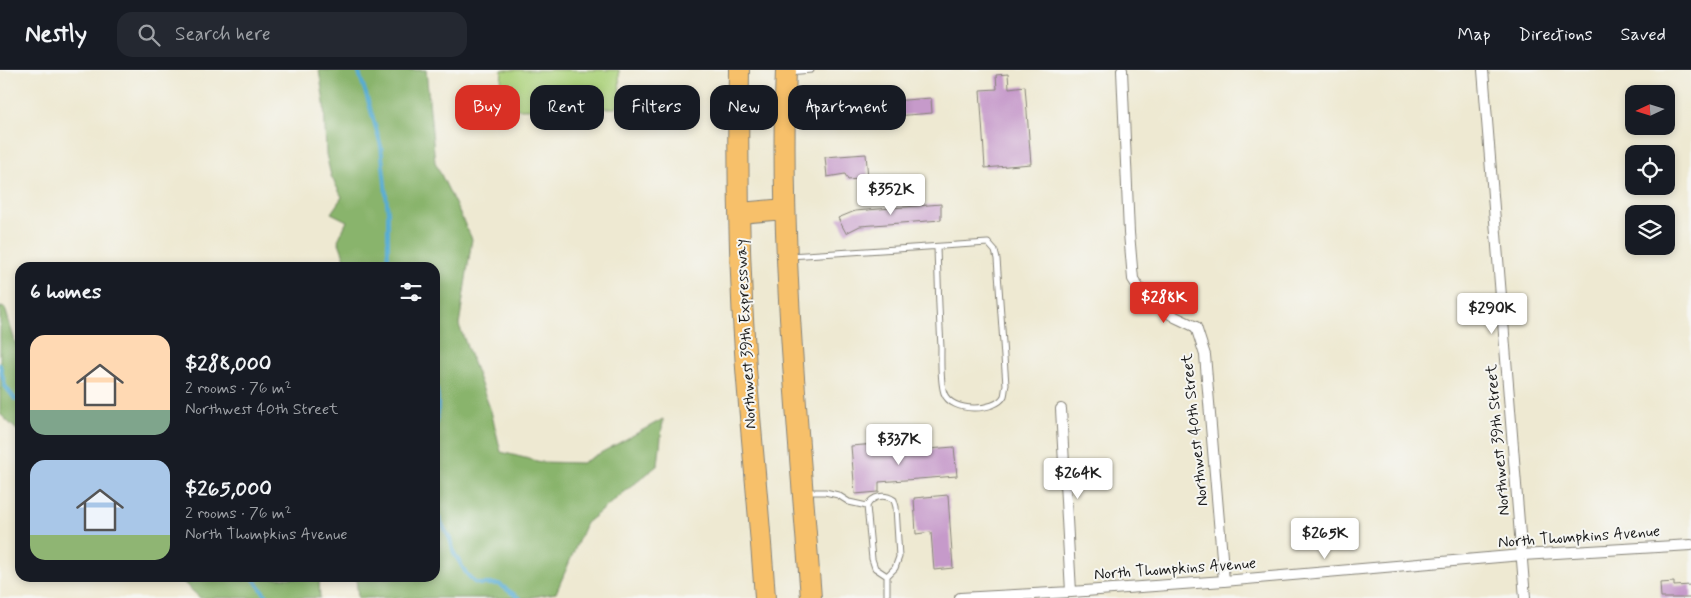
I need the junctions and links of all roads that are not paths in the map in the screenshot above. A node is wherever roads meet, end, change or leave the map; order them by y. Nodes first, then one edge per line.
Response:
1 (739, 70) edge
2 (811, 70) edge
3 (1122, 70) edge
4 (1483, 70) edge
5 (786, 71) edge
6 (785, 209) junction
7 (740, 213) junction
8 (937, 247) junction
9 (787, 256) junction
10 (1061, 410) dead end
11 (804, 492) junction
12 (867, 506) junction
13 (1691, 545) edge
14 (1522, 555) junction
15 (887, 576) junction
16 (1224, 582) junction
17 (1071, 592) junction
18 (765, 598) edge
19 (812, 598) edge
20 (887, 598) edge
21 (960, 598) edge
22 (1525, 598) edge

1 - 7 highway, Northwest 39th Expressway
2 - 5 lane
3 - 16 street, Northwest 40th Street
4 - 14 street, Northwest 39th Street
5 - 6 highway
6 - 7 highway
6 - 9 highway
7 - 18 highway, Northwest 39th Expressway
8 - 8 lane
8 - 9 lane
9 - 11 highway
10 - 17 street
11 - 12 lane
11 - 19 highway
12 - 15 lane
12 - 15 lane
13 - 14 street, North Thompkins Avenue
14 - 16 street, North Thompkins Avenue
14 - 22 street, Northwest 39th Street
15 - 20 lane
16 - 17 street, North Thompkins Avenue
17 - 21 street, North Thompkins Avenue

